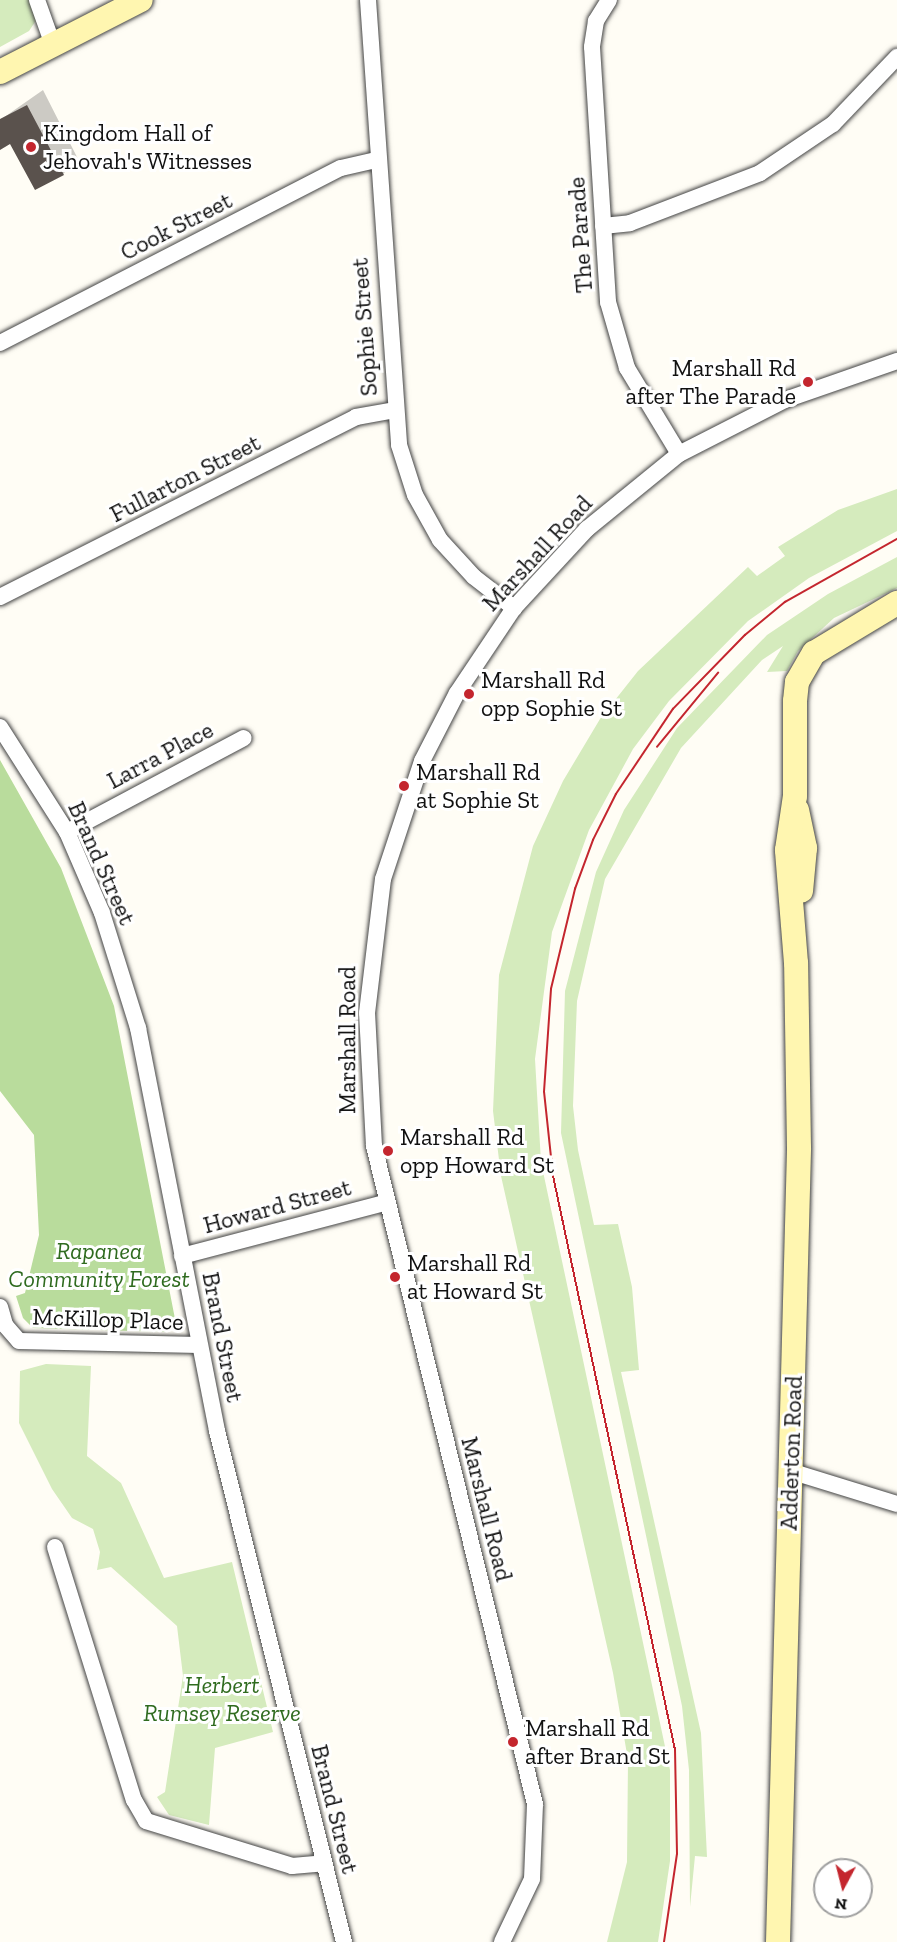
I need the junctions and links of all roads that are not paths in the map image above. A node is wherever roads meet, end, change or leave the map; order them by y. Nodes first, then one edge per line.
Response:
1 (37, 0) edge
2 (141, 0) edge
3 (368, 0) edge
4 (609, 0) edge
5 (53, 45) junction
6 (897, 57) edge
7 (0, 72) edge
8 (377, 160) junction
9 (603, 226) junction
10 (0, 343) edge
11 (897, 361) edge
12 (394, 410) junction
13 (679, 454) junction
14 (0, 597) edge
15 (897, 603) edge
16 (514, 608) junction
17 (0, 727) edge
18 (244, 738) dead end
19 (67, 832) junction
20 (384, 1203) junction
21 (182, 1256) junction
22 (0, 1308) edge
23 (199, 1345) junction
24 (790, 1471) junction
25 (897, 1504) edge
26 (55, 1547) dead end
27 (324, 1863) junction
28 (344, 1942) edge
29 (502, 1942) edge
30 (778, 1942) edge

1 - 5 street
2 - 5 main road
3 - 8 street, Sophie Street
4 - 9 street, The Parade
5 - 7 main road
6 - 9 street
8 - 10 street, Cook Street
8 - 12 street, Sophie Street
9 - 13 street, The Parade
11 - 13 street, Marshall Road
12 - 14 street, Fullarton Street
12 - 16 street, Sophie Street
13 - 16 street, Marshall Road
15 - 24 main road, Adderton Road
16 - 20 street, Marshall Road
17 - 19 street, Brand Street
18 - 19 street, Larra Place
19 - 21 street, Brand Street
20 - 21 street, Howard Street
20 - 29 street, Marshall Road
21 - 23 street, Brand Street
22 - 23 street, McKillop Place
23 - 27 street, Brand Street
24 - 25 street
24 - 30 main road, Adderton Road
26 - 27 street
27 - 28 street, Brand Street

